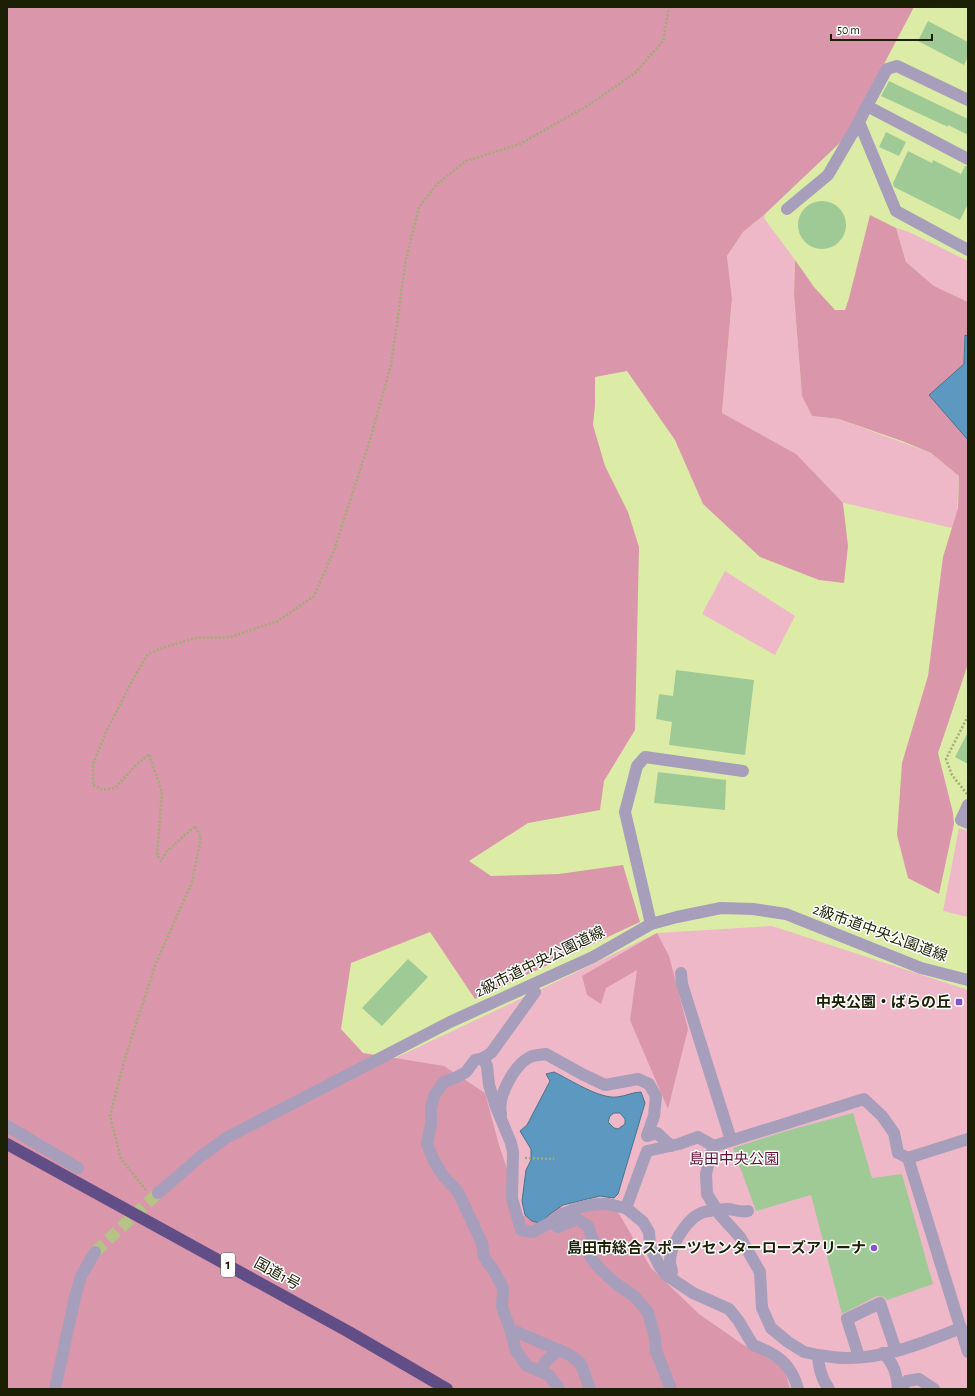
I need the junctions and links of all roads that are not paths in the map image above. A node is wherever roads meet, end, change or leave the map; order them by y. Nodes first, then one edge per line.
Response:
1 (968, 100) edge
2 (867, 106) junction
3 (859, 122) junction
4 (968, 158) edge
5 (787, 209) dead end
6 (968, 250) edge
7 (743, 772) dead end
8 (968, 806) edge
9 (968, 823) edge
10 (651, 924) junction
11 (681, 973) dead end
12 (968, 980) edge
13 (536, 992) dead end
14 (483, 1058) junction
15 (503, 1123) junction
16 (7, 1126) edge
17 (647, 1136) junction
18 (968, 1139) edge
19 (731, 1140) junction
20 (7, 1144) edge
21 (672, 1146) junction
22 (714, 1146) junction
23 (647, 1151) junction
24 (908, 1158) junction
25 (78, 1168) dead end
26 (153, 1193) tunnel mouth
27 (626, 1208) junction
28 (717, 1210) junction
29 (748, 1211) dead end
30 (551, 1222) junction
31 (95, 1252) tunnel mouth
32 (669, 1277) junction
33 (961, 1328) junction
34 (510, 1329) junction
35 (560, 1350) junction
36 (896, 1351) junction
37 (968, 1352) edge
38 (883, 1353) junction
39 (818, 1355) junction
40 (859, 1357) junction
41 (540, 1371) junction
42 (55, 1389) edge
43 (447, 1389) edge
44 (559, 1389) edge
45 (590, 1389) edge
46 (671, 1389) edge
47 (798, 1389) edge
48 (829, 1389) edge
49 (898, 1389) edge
50 (934, 1389) edge

1 - 2 street
2 - 3 street
2 - 4 street
3 - 5 street
3 - 6 street
7 - 10 street
8 - 9 street
10 - 12 street, 2級市道中央公園道線
10 - 26 street, 2級市道中央公園道線
11 - 19 street
13 - 14 street
14 - 15 street
14 - 34 street
15 - 17 street
15 - 30 street
16 - 25 street
17 - 21 street
17 - 23 street
18 - 24 street
19 - 22 street
19 - 24 street
20 - 43 highway, 国道1号 / 1
21 - 22 street
21 - 23 street
22 - 28 street
23 - 27 street
24 - 33 street
27 - 30 street
27 - 32 street
28 - 29 street
28 - 32 street
28 - 39 street
30 - 46 street
31 - 42 street
32 - 47 street
33 - 36 street
33 - 37 street
34 - 35 street
34 - 41 street
35 - 41 street
35 - 45 street
36 - 38 street
36 - 40 street
38 - 40 street
38 - 49 street
39 - 40 street
39 - 48 street
41 - 44 street
49 - 50 street

